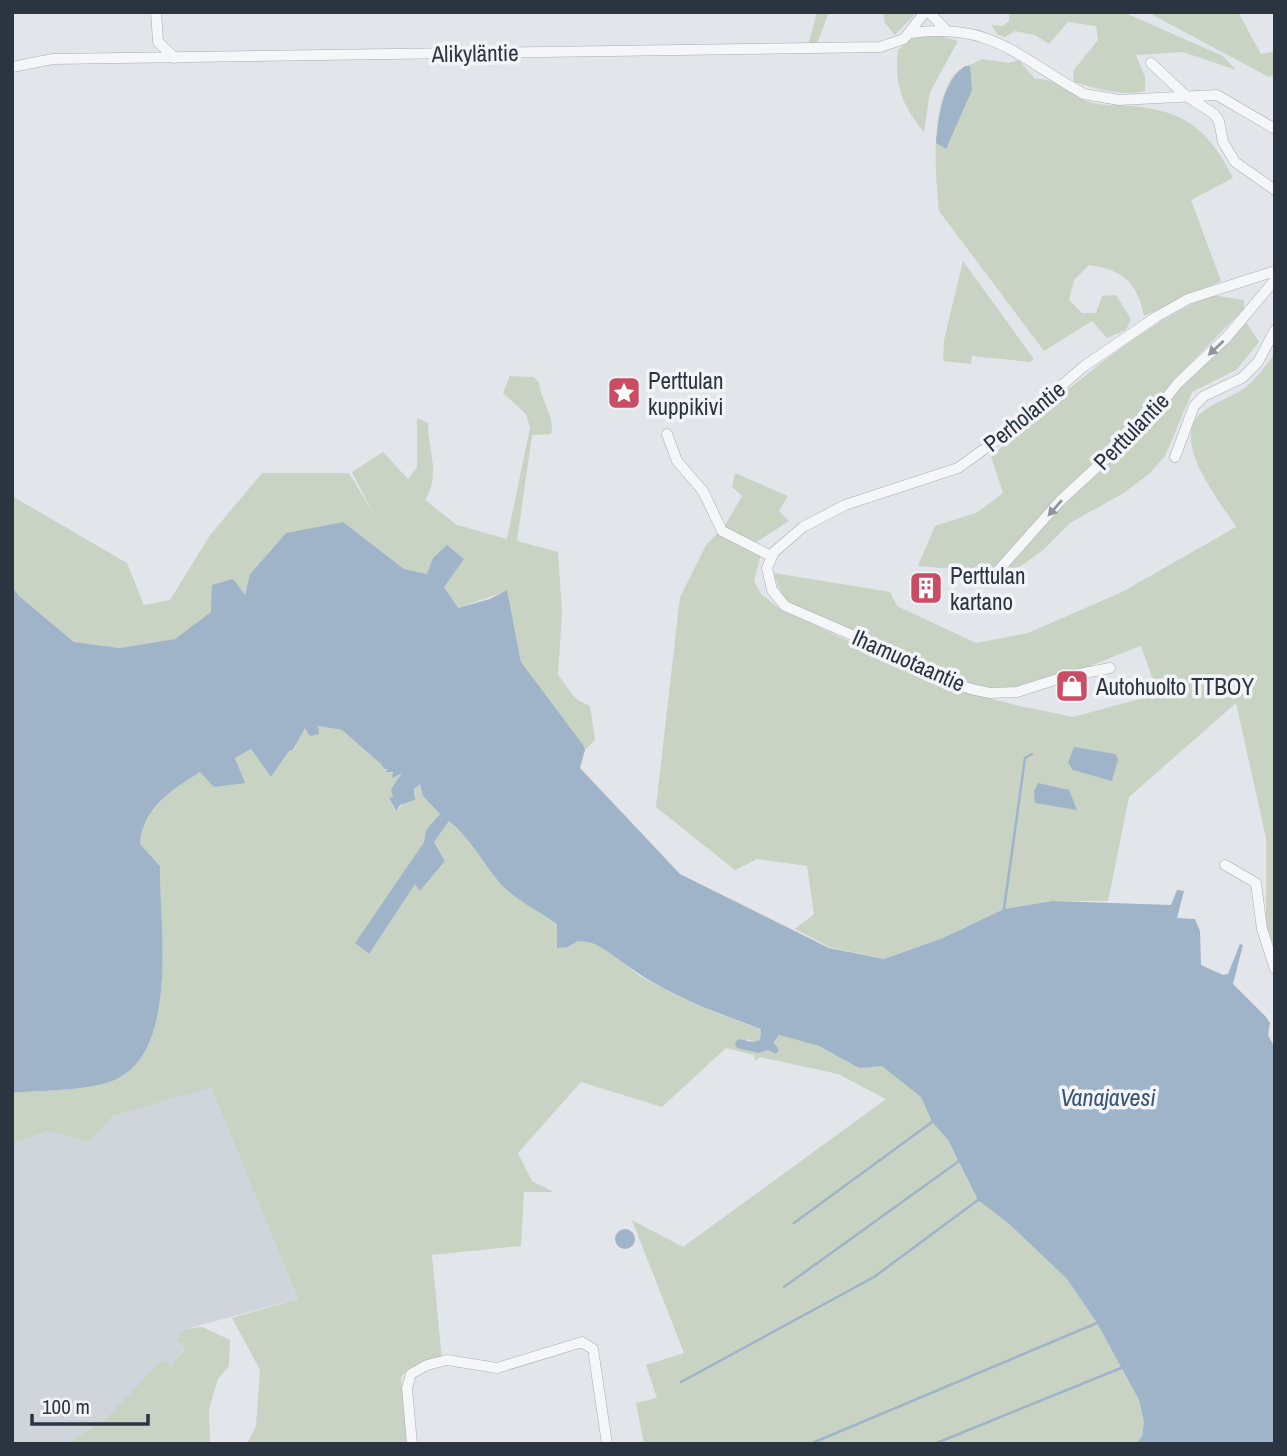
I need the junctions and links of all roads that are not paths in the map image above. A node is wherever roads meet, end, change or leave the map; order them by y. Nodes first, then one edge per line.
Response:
1 (156, 12) edge
2 (927, 12) edge
3 (945, 29) junction
4 (909, 33) junction
5 (175, 58) junction
6 (1151, 63) dead end
7 (12, 67) edge
8 (1185, 95) junction
9 (1275, 129) edge
10 (1275, 190) edge
11 (1275, 271) edge
12 (1275, 280) edge
13 (1275, 330) edge
14 (667, 434) dead end
15 (1175, 457) dead end
16 (771, 556) junction
17 (988, 582) dead end
18 (1110, 668) dead end
19 (1225, 865) dead end
20 (1275, 969) edge
21 (412, 1444) edge
22 (607, 1444) edge

1 - 5 street
2 - 3 street
2 - 4 street, Alikyläntie
3 - 4 street
3 - 8 street
4 - 5 street, Alikyläntie
5 - 7 street, Alikyläntie
6 - 8 street
8 - 9 street
8 - 10 street
11 - 16 street, Perholantie
12 -> 17 street, Perttulantie
13 - 15 street, Perttulantie
14 - 16 street
16 - 18 street, Ihamuotaantie
19 - 20 street
21 - 22 street

